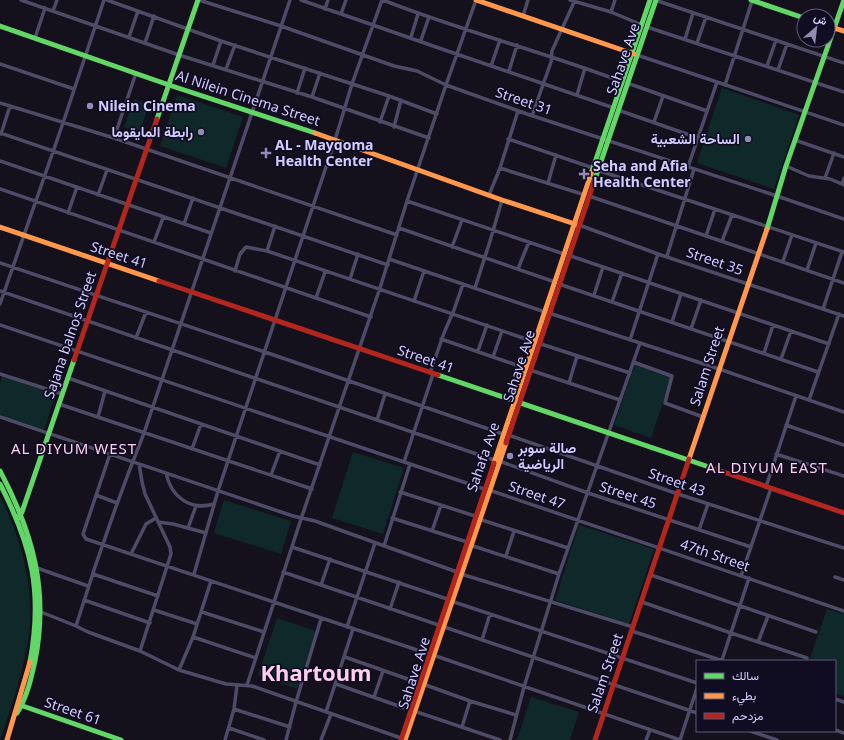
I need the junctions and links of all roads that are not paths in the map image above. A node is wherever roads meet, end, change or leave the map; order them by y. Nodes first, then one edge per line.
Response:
1 (21, 0) edge
2 (39, 0) edge
3 (57, 0) edge
4 (104, 0) edge
5 (107, 0) edge
6 (198, 0) edge
7 (290, 0) edge
8 (301, 0) edge
9 (328, 0) edge
10 (346, 0) edge
11 (383, 0) edge
12 (476, 0) edge
13 (528, 0) edge
14 (573, 0) edge
15 (615, 0) edge
16 (650, 0) edge
17 (656, 0) edge
18 (752, 0) edge
19 (844, 0) edge
20 (37, 6) junction
21 (45, 8) junction
22 (325, 9) junction
23 (53, 11) junction
24 (138, 11) junction
25 (611, 12) junction
26 (693, 13) junction
27 (341, 14) junction
28 (418, 14) junction
29 (796, 15) edge
30 (154, 16) junction
31 (523, 16) junction
32 (429, 17) junction
33 (706, 17) junction
34 (836, 22) edge
35 (95, 25) junction
36 (0, 26) edge
37 (281, 26) junction
38 (374, 26) junction
39 (645, 26) junction
40 (188, 28) junction
41 (466, 28) junction
42 (561, 29) junction
43 (743, 30) junction
44 (129, 37) junction
45 (411, 37) junction
46 (34, 38) junction
47 (685, 39) junction
48 (422, 40) junction
49 (500, 40) junction
50 (776, 40) junction
51 (221, 41) junction
52 (145, 43) junction
53 (697, 43) junction
54 (786, 44) junction
55 (235, 45) junction
56 (517, 45) junction
57 (826, 48) edge
58 (179, 54) junction
59 (362, 54) junction
60 (457, 54) junction
61 (634, 54) junction
62 (86, 56) junction
63 (270, 56) junction
64 (735, 56) junction
65 (823, 56) junction
66 (551, 57) junction
67 (844, 63) edge
68 (0, 64) edge
69 (213, 65) junction
70 (491, 66) junction
71 (767, 66) junction
72 (305, 68) junction
73 (585, 68) junction
74 (226, 69) junction
75 (778, 70) junction
76 (509, 72) junction
77 (136, 73) junction
78 (320, 73) junction
79 (262, 81) junction
80 (625, 82) junction
81 (717, 82) junction
82 (815, 82) junction
83 (543, 83) junction
84 (352, 84) junction
85 (169, 85) junction
86 (446, 85) junction
87 (725, 85) junction
88 (74, 89) junction
89 (844, 92) edge
90 (297, 93) junction
91 (577, 95) junction
92 (389, 96) junction
93 (663, 96) junction
94 (312, 97) junction
95 (402, 100) junction
96 (0, 103) edge
97 (10, 106) junction
98 (344, 109) junction
99 (616, 109) junction
100 (518, 110) junction
101 (707, 111) junction
102 (252, 112) junction
103 (805, 112) junction
104 (437, 114) junction
105 (532, 116) junction
106 (380, 122) junction
107 (654, 122) junction
108 (63, 123) junction
109 (844, 125) edge
110 (394, 127) junction
111 (0, 133) edge
112 (114, 138) junction
113 (429, 138) junction
114 (698, 138) junction
115 (508, 139) junction
116 (605, 139) junction
117 (335, 140) junction
118 (794, 140) junction
119 (147, 150) junction
120 (53, 152) junction
121 (834, 153) junction
122 (556, 155) junction
123 (844, 156) edge
124 (0, 163) edge
125 (786, 166) junction
126 (688, 167) junction
127 (500, 168) junction
128 (596, 169) junction
129 (694, 169) junction
130 (107, 170) junction
131 (418, 170) junction
132 (44, 176) junction
133 (230, 178) junction
134 (825, 178) junction
135 (844, 178) edge
136 (137, 179) junction
137 (548, 183) junction
138 (843, 185) edge
139 (77, 187) junction
140 (0, 189) edge
141 (98, 195) junction
142 (489, 195) junction
143 (587, 196) junction
144 (777, 196) junction
145 (192, 198) junction
146 (685, 199) junction
147 (502, 200) junction
148 (35, 201) junction
149 (407, 201) junction
150 (128, 204) junction
151 (313, 206) junction
152 (220, 208) junction
153 (715, 209) junction
154 (68, 213) junction
155 (732, 215) junction
156 (163, 218) junction
157 (844, 219) edge
158 (462, 220) junction
159 (184, 224) junction
160 (577, 225) junction
161 (275, 226) junction
162 (676, 226) junction
163 (0, 227) edge
164 (767, 227) junction
165 (399, 228) junction
166 (119, 230) junction
167 (493, 230) junction
168 (211, 233) junction
169 (24, 235) junction
170 (397, 235) junction
171 (792, 235) junction
172 (303, 236) junction
173 (706, 236) junction
174 (722, 241) junction
175 (154, 242) junction
176 (529, 242) junction
177 (816, 243) junction
178 (452, 247) junction
179 (267, 252) junction
180 (843, 252) edge
181 (757, 253) junction
182 (358, 254) junction
183 (566, 254) junction
184 (658, 254) junction
185 (667, 256) junction
186 (484, 258) junction
187 (202, 259) junction
188 (389, 259) junction
189 (294, 261) junction
190 (783, 261) junction
191 (0, 263) edge
192 (107, 264) junction
193 (388, 265) junction
194 (12, 267) junction
195 (603, 267) junction
196 (518, 269) junction
197 (235, 270) junction
198 (807, 270) junction
199 (424, 271) junction
200 (324, 272) junction
201 (622, 273) junction
202 (350, 279) junction
203 (833, 279) junction
204 (649, 282) junction
205 (844, 282) edge
206 (557, 283) junction
207 (463, 284) junction
208 (747, 284) junction
209 (286, 288) junction
210 (475, 288) junction
211 (380, 290) junction
212 (2, 291) edge
213 (192, 292) junction
214 (681, 294) junction
215 (96, 295) junction
216 (594, 295) junction
217 (316, 298) junction
218 (701, 300) junction
219 (414, 301) junction
220 (612, 302) junction
221 (0, 304) edge
222 (823, 309) junction
223 (639, 311) junction
224 (146, 312) junction
225 (547, 312) junction
226 (738, 313) junction
227 (453, 314) junction
228 (839, 314) junction
229 (844, 316) edge
230 (370, 317) junction
231 (275, 320) junction
232 (88, 321) junction
233 (672, 322) junction
234 (181, 323) junction
235 (0, 325) edge
236 (773, 325) junction
237 (487, 326) junction
238 (692, 329) junction
239 (502, 331) junction
240 (791, 331) junction
241 (136, 338) junction
242 (441, 339) junction
243 (630, 340) junction
244 (728, 341) junction
245 (537, 343) junction
246 (640, 343) junction
247 (829, 344) junction
248 (360, 349) junction
249 (172, 350) junction
250 (77, 351) junction
251 (478, 351) junction
252 (265, 352) junction
253 (764, 353) junction
254 (577, 356) junction
255 (493, 357) junction
256 (781, 359) junction
257 (633, 362) junction
258 (528, 369) junction
259 (719, 369) junction
260 (818, 372) junction
261 (432, 373) junction
262 (630, 373) junction
263 (0, 374) edge
264 (68, 378) junction
265 (256, 378) junction
266 (162, 380) junction
267 (349, 381) junction
268 (569, 383) junction
269 (106, 391) junction
270 (62, 394) junction
271 (386, 394) junction
272 (796, 396) junction
273 (620, 400) junction
274 (809, 400) junction
275 (517, 403) junction
276 (59, 404) junction
277 (422, 406) junction
278 (152, 407) junction
279 (246, 407) junction
280 (340, 407) junction
281 (844, 412) edge
282 (0, 417) edge
283 (98, 417) junction
284 (703, 417) junction
285 (377, 420) junction
286 (201, 424) junction
287 (786, 425) junction
288 (608, 432) junction
289 (49, 433) junction
290 (144, 433) junction
291 (413, 433) junction
292 (506, 435) junction
293 (236, 436) junction
294 (330, 436) junction
295 (844, 445) edge
296 (192, 449) junction
297 (280, 451) junction
298 (110, 454) junction
299 (776, 454) junction
300 (689, 460) junction
301 (228, 461) junction
302 (497, 461) junction
303 (132, 462) junction
304 (404, 462) junction
305 (140, 464) junction
306 (410, 464) junction
307 (320, 465) junction
308 (596, 466) junction
309 (0, 472) edge
310 (166, 473) junction
311 (271, 475) junction
312 (844, 476) edge
313 (0, 484) edge
314 (768, 488) junction
315 (312, 489) junction
316 (487, 490) junction
317 (218, 491) junction
318 (400, 492) junction
319 (588, 493) junction
320 (678, 494) junction
321 (96, 495) junction
322 (117, 503) junction
323 (214, 504) junction
324 (708, 504) junction
325 (441, 505) junction
326 (196, 506) junction
327 (22, 512) junction
328 (844, 513) edge
329 (477, 517) junction
330 (18, 518) junction
331 (302, 518) junction
332 (392, 518) junction
333 (157, 520) junction
334 (669, 520) junction
335 (578, 521) junction
336 (759, 521) junction
337 (188, 528) junction
338 (514, 530) junction
339 (699, 530) junction
340 (432, 531) junction
341 (206, 533) junction
342 (375, 543) junction
343 (469, 543) junction
344 (104, 545) junction
345 (292, 546) junction
346 (384, 546) junction
347 (751, 547) junction
348 (568, 548) junction
349 (660, 548) junction
350 (844, 548) edge
351 (131, 554) junction
352 (506, 556) junction
353 (330, 559) junction
354 (168, 566) junction
355 (37, 568) junction
356 (366, 571) junction
357 (284, 572) junction
358 (459, 573) junction
359 (93, 574) junction
360 (194, 574) junction
361 (559, 574) junction
362 (651, 574) junction
363 (741, 576) junction
364 (834, 577) dead end
365 (749, 578) junction
366 (844, 580) edge
367 (212, 581) junction
368 (399, 582) junction
369 (321, 585) junction
370 (88, 586) junction
371 (158, 596) junction
372 (357, 598) junction
373 (84, 600) junction
374 (449, 600) junction
375 (551, 601) junction
376 (642, 602) junction
377 (274, 603) junction
378 (740, 606) junction
379 (390, 609) junction
380 (154, 610) junction
381 (844, 611) edge
382 (41, 612) junction
383 (202, 612) junction
384 (490, 614) junction
385 (768, 616) junction
386 (321, 618) junction
387 (150, 623) junction
388 (197, 624) junction
389 (76, 626) junction
390 (441, 626) junction
391 (347, 627) junction
392 (353, 629) junction
393 (632, 629) junction
394 (541, 631) junction
395 (264, 632) junction
396 (816, 632) dead end
397 (730, 633) junction
398 (193, 637) junction
399 (482, 640) junction
400 (758, 642) junction
401 (140, 651) junction
402 (431, 655) junction
403 (708, 656) junction
404 (344, 657) junction
405 (256, 658) junction
406 (533, 658) junction
407 (623, 658) junction
408 (807, 658) dead end
409 (706, 660) edge
410 (719, 660) edge
411 (722, 660) edge
412 (179, 670) junction
413 (383, 671) junction
414 (696, 683) edge
415 (336, 684) junction
416 (421, 684) junction
417 (614, 684) junction
418 (237, 685) junction
419 (247, 685) junction
420 (524, 687) junction
421 (696, 691) edge
422 (374, 698) junction
423 (470, 701) junction
424 (296, 702) junction
425 (20, 705) junction
426 (234, 709) junction
427 (690, 710) junction
428 (412, 711) junction
429 (328, 713) junction
430 (696, 713) edge
431 (604, 714) junction
432 (516, 715) junction
433 (462, 726) junction
434 (290, 727) junction
435 (229, 728) junction
436 (650, 730) junction
437 (753, 732) edge
438 (404, 739) edge
439 (6, 740) edge
440 (121, 740) edge
441 (225, 740) edge
442 (264, 740) edge
443 (286, 740) edge
444 (321, 740) edge
445 (500, 740) edge
446 (510, 740) edge
447 (595, 740) edge
448 (646, 740) edge
449 (680, 740) edge
450 (777, 740) edge

1 - 20 street
2 - 20 street
3 - 23 street
4 - 35 street
5 - 24 street
6 - 37 street, Street 31
6 - 40 street, Sajana balnos Street
7 - 37 street
8 - 22 street
9 - 22 street
10 - 27 street
11 - 28 street
11 - 38 street
12 - 31 street
12 - 41 street
13 - 31 street
14 - 25 street
14 - 42 street
15 - 25 street
16 - 39 street
17 - 26 street
17 - 39 street, Sahave Ave
18 - 29 street
18 - 43 street
19 - 34 street, Salam Street
20 - 21 street
21 - 23 street
21 - 46 street
22 - 27 street
23 - 35 street
24 - 30 street
24 - 44 street
25 - 39 street
26 - 33 street
26 - 47 street
27 - 38 street
28 - 32 street
28 - 45 street
30 - 40 street
30 - 52 street
31 - 42 street
32 - 41 street
32 - 48 street
33 - 43 street
33 - 53 street
35 - 44 street
35 - 62 street
36 - 46 street, Al Nilein Cinema Street
37 - 59 street, Street 31
37 - 63 street
38 - 45 street
38 - 59 street
39 - 47 street
39 - 61 street
40 - 51 street
40 - 58 street, Sajana balnos Street
41 - 49 street
41 - 60 street
42 - 61 street
42 - 66 street
43 - 50 street
43 - 64 street
44 - 52 street
45 - 48 street
46 - 62 street, Al Nilein Cinema Street
47 - 53 street
48 - 60 street
49 - 56 street
49 - 70 street
50 - 54 street
50 - 71 street
51 - 55 street
51 - 69 street
52 - 58 street
53 - 64 street
54 - 65 street
54 - 75 street
55 - 63 street
55 - 74 street
56 - 66 street
56 - 76 street
57 - 65 street, Salam Street
58 - 69 street
58 - 85 street, Sajana balnos Street
59 - 84 street
59 - 86 street, Street 31
60 - 70 street
60 - 86 street
61 - 80 street
61 - 81 street
62 - 77 street, Al Nilein Cinema Street
62 - 88 street
63 - 72 street
63 - 79 street
64 - 71 street
64 - 87 street
65 - 67 street
65 - 82 street, Salam Street
66 - 73 street
66 - 83 street
68 - 88 street
69 - 74 street
70 - 76 street
71 - 75 street
72 - 78 street
72 - 90 street
73 - 80 street
73 - 91 street
74 - 79 street
75 - 82 street
76 - 83 street
77 - 85 street, Al Nilein Cinema Street
77 - 112 street
78 - 84 street
78 - 94 street
79 - 90 street
79 - 102 street
80 - 93 street
80 - 99 street, Sahave Ave
81 - 87 street
81 - 101 street
82 - 89 street
82 - 103 street, Salam Street
83 - 91 street
83 - 105 street
84 - 92 street
84 - 98 street
85 - 102 street, Al Nilein Cinema Street
85 - 119 street, Sajana balnos Street
86 - 100 street, Street 31
86 - 104 street
87 - 103 street
88 - 108 street
90 - 94 street
91 - 99 street
92 - 95 street
92 - 106 street
93 - 101 street
93 - 107 street
94 - 98 street
95 - 104 street
95 - 110 street
96 - 97 street
97 - 108 street
97 - 111 street
98 - 106 street
98 - 117 street
99 - 107 street
99 - 116 street, Sahave Ave
100 - 105 street, Street 31
100 - 115 street
101 - 114 street
102 - 117 street, Al Nilein Cinema Street
102 - 133 street
103 - 109 street
103 - 118 street, Salam Street
104 - 113 street
105 - 116 street, Street 31
106 - 110 street
107 - 114 street
108 - 112 street
108 - 120 street
110 - 113 street
111 - 120 street
112 - 119 street
113 - 131 street
114 - 126 street
115 - 122 street
115 - 127 street
116 - 126 street, Street 31
116 - 128 street, Sahave Ave
117 - 131 street, Al Nilein Cinema Street
117 - 151 street
118 - 121 street
118 - 125 street, Salam Street
119 - 133 street
119 - 136 street, Sajana balnos Street
120 - 130 street
120 - 132 street
121 - 123 street
121 - 134 street
122 - 128 street
122 - 137 street
124 - 132 street
125 - 134 street
125 - 144 street, Salam Street
126 - 129 street, Street 31
127 - 137 street
127 - 142 street
128 - 143 street, Sahave Ave
128 - 146 street
129 - 144 street, Street 31
129 - 146 street
130 - 136 street
130 - 141 street
131 - 142 street, Al Nilein Cinema Street
131 - 149 street
132 - 139 street
132 - 148 street
133 - 151 street
133 - 152 street
134 - 138 street
135 - 138 street
136 - 145 street
136 - 150 street, Sajana balnos Street
137 - 143 street
139 - 141 street
139 - 154 street
140 - 148 street
141 - 150 street
142 - 147 street, Al Nilein Cinema Street
143 - 160 street, Sahave Ave
143 - 162 street
144 - 157 street, Street 31
144 - 164 street, Salam Street
145 - 152 street
145 - 159 street
146 - 153 street
146 - 162 street
147 - 160 street, Al Nilein Cinema Street
147 - 167 street
148 - 154 street
148 - 169 street
149 - 158 street
149 - 165 street
150 - 156 street
150 - 166 street, Sajana balnos Street
151 - 170 street
151 - 172 street
152 - 161 street
152 - 168 street
153 - 155 street
153 - 173 street
154 - 166 street
155 - 164 street
155 - 174 street
156 - 159 street
156 - 175 street
158 - 167 street
158 - 178 street
159 - 168 street
160 - 183 street, Sahave Ave
160 - 184 street, Street 35
161 - 172 street
161 - 179 street
162 - 173 street
162 - 185 street
163 - 169 street, Street 41
164 - 171 street
164 - 181 street, Salam Street
165 - 170 street
165 - 178 street
166 - 175 street
166 - 192 street, Sajana balnos Street
167 - 176 street
167 - 186 street
168 - 187 street
169 - 192 street, Street 41
169 - 194 street
170 - 188 street
171 - 177 street
171 - 190 street
172 - 182 street
172 - 189 street
173 - 174 street
174 - 181 street
175 - 187 street
176 - 183 street
176 - 196 street
177 - 180 street
177 - 198 street
178 - 186 street
179 - 189 street
179 - 197 street
180 - 203 street
181 - 190 street
181 - 208 street, Salam Street
182 - 193 street
182 - 202 street
183 - 195 street
183 - 206 street, Sahave Ave
184 - 185 street, Street 35
184 - 204 street
185 - 208 street, Street 35
186 - 196 street
186 - 210 street
187 - 197 street
187 - 213 street
188 - 193 street
188 - 199 street
189 - 200 street
189 - 209 street
190 - 198 street
191 - 194 street, Street 43
192 - 213 street, Street 41
192 - 215 street, Sajana balnos Street
193 - 211 street
194 - 212 street
194 - 215 street, Street 43
195 - 201 street
195 - 216 street
196 - 206 street
197 - 209 street
198 - 203 street
199 - 207 street
199 - 219 street
200 - 202 street
200 - 217 street
201 - 204 street
201 - 220 street
202 - 211 street
203 - 205 street
203 - 222 street
204 - 214 street
204 - 223 street
206 - 216 street
206 - 225 street, Sahave Ave
207 - 210 street
207 - 227 street
208 - 222 street, Street 35
208 - 226 street, Salam Street
209 - 217 street
209 - 231 street
210 - 225 street
211 - 219 street
211 - 230 street
212 - 221 street
212 - 232 street, Street 45
213 - 231 street, Street 41
213 - 234 street
214 - 218 street
214 - 233 street
215 - 224 street, Street 43
215 - 232 street, Sajana balnos Street
216 - 220 street
217 - 230 street
218 - 226 street
218 - 238 street
219 - 227 street
220 - 223 street
222 - 228 street, Street 35
223 - 233 street
223 - 243 street
224 - 234 street, Street 43
224 - 241 street
225 - 243 street
225 - 245 street, Sahave Ave
226 - 236 street
226 - 244 street, Salam Street
227 - 237 street
227 - 242 street
228 - 229 street, Street 35
228 - 247 street
230 - 248 street
231 - 248 street, Street 41
231 - 252 street
232 - 241 street, Street 45
232 - 250 street, Sajana balnos Street
233 - 238 street
234 - 249 street
234 - 252 street, Street 43
235 - 250 street, Street 47
236 - 240 street
236 - 253 street
237 - 239 street
237 - 251 street
238 - 244 street
239 - 245 street
239 - 255 street
240 - 247 street
240 - 256 street
241 - 249 street, Street 45
242 - 251 street
242 - 261 street
243 - 246 street
244 - 253 street
244 - 259 street, Salam Street
245 - 254 street
245 - 258 street, Sahave Ave
246 - 257 street
246 - 259 street
247 - 260 street
248 - 261 street, Street 41
248 - 267 street
249 - 265 street, Street 45
249 - 266 street
250 - 264 street, Sajana balnos Street
250 - 266 street, Street 47
251 - 255 street
252 - 265 street
252 - 267 street, Street 43
253 - 256 street
254 - 262 street
254 - 268 street
255 - 258 street
256 - 260 street
257 - 262 street
257 - 284 street
258 - 268 street
258 - 275 street, Sahave Ave
259 - 272 street
259 - 284 street, Salam Street
260 - 274 street
261 - 275 street, Street 41
261 - 277 street
262 - 273 street
263 - 270 street
264 - 269 street
264 - 270 street, Sajana balnos Street
265 - 279 street
265 - 280 street, Street 45
266 - 278 street
266 - 279 street, Street 47
267 - 271 street, Street 43
267 - 280 street
268 - 273 street
269 - 278 street
269 - 283 street
270 - 276 street, Sajana balnos Street
271 - 277 street, Street 43
271 - 285 street
272 - 274 street
272 - 287 street
273 - 288 street
274 - 281 street
275 - 288 street, Street 41
275 - 292 street, Sahave Ave
276 - 283 street
276 - 289 street, Sajana balnos Street
277 - 291 street
277 - 292 street, Street 43
278 - 286 street
278 - 290 street
279 - 293 street
279 - 294 street, Street 47
280 - 285 street, Street 45
280 - 294 street
282 - 289 street
283 - 290 street
284 - 300 street, Salam Street
285 - 291 street, Street 45
286 - 293 street
286 - 296 street
287 - 295 street
287 - 299 street
288 - 300 street, Street 41
288 - 308 street
289 - 298 street
289 - 327 street, Sajana balnos Street
290 - 296 street
290 - 303 street
291 - 302 street, Street 45
291 - 304 street
292 - 302 street, Sahave Ave
292 - 308 street, Street 43
293 - 297 street
293 - 301 street
294 - 304 street, Street 47
294 - 307 street
296 - 301 street
297 - 307 street
297 - 311 street
298 - 303 street
298 - 321 street
299 - 312 street
299 - 314 street
300 - 314 street, Street 41
300 - 320 street, Salam Street
301 - 311 street
301 - 317 street
302 - 316 street, Sahave Ave
302 - 319 street, Street 45
303 - 305 street
303 - 322 street
304 - 306 street, Street 47
305 - 310 street
305 - 333 street
306 - 316 street, Street 47
306 - 318 street
307 - 315 street
308 - 319 street
308 - 320 street, Street 43
309 - 327 street
310 - 317 street
310 - 326 street
311 - 315 street
313 - 330 street
314 - 328 street, Street 41
314 - 336 street
315 - 331 street
316 - 329 street, Sahave Ave
316 - 335 street, Street 47
317 - 323 street
317 - 331 street
318 - 325 street
318 - 332 street
319 - 334 street, Street 45
319 - 335 street
320 - 324 street, Street 43
320 - 334 street, Salam Street
321 - 322 street
321 - 344 street
322 - 344 street
323 - 326 street
323 - 341 street
324 - 336 street, Street 43
324 - 339 street
325 - 329 street
325 - 340 street
326 - 337 street
327 - 330 street, Sajana balnos Street
327 - 355 street
329 - 338 street
329 - 343 street, Sahave Ave
330 - 425 street
331 - 342 street
331 - 345 street
332 - 340 street
332 - 346 street
333 - 337 street
333 - 351 street
333 - 354 street
334 - 339 street, Street 45
334 - 349 street, Salam Street
335 - 348 street
335 - 349 street, 47th Street
336 - 347 street
336 - 350 street, Street 43
337 - 341 street
338 - 348 street
338 - 352 street
339 - 347 street, Street 45
340 - 343 street
341 - 360 street
342 - 346 street
342 - 356 street
343 - 352 street
343 - 358 street, Sahave Ave
344 - 351 street
344 - 359 street
345 - 353 street
345 - 357 street
346 - 358 street
347 - 363 street
348 - 361 street
349 - 362 street, Salam Street
349 - 363 street, 47th Street
351 - 354 street
352 - 361 street
353 - 356 street
353 - 369 street
354 - 360 street
354 - 371 street
355 - 370 street
355 - 382 street
356 - 368 street
356 - 372 street
357 - 369 street
357 - 377 street
358 - 374 street, Sahave Ave
358 - 375 street
359 - 370 street
359 - 371 street
360 - 367 street
361 - 375 street
362 - 376 street, Salam Street
362 - 378 street
363 - 365 street, 47th Street
364 - 366 street
365 - 378 street
365 - 381 street, 47th Street
367 - 377 street
367 - 383 street
368 - 374 street
368 - 379 street
369 - 372 street
370 - 373 street
371 - 380 street
372 - 379 street
372 - 391 street
373 - 387 street
373 - 389 street
374 - 384 street
374 - 390 street, Sahave Ave
375 - 393 street
375 - 394 street
376 - 393 street, Salam Street
376 - 397 street
377 - 386 street
377 - 395 street
378 - 385 street
378 - 397 street
379 - 390 street
380 - 387 street
380 - 388 street
382 - 389 street
382 - 425 street
383 - 388 street
383 - 395 street
384 - 394 street
384 - 399 street
385 - 396 street
385 - 400 street
386 - 391 street
386 - 424 street
387 - 401 street
388 - 398 street
389 - 401 street
390 - 399 street
390 - 402 street, Sahave Ave
391 - 392 street
392 - 402 street
392 - 404 street
393 - 403 street
393 - 407 street, Salam Street
394 - 406 street
394 - 407 street
395 - 405 street
397 - 400 street
397 - 411 street
398 - 405 street
398 - 412 street
399 - 406 street
400 - 408 street
401 - 412 street
402 - 416 street, Sahave Ave
402 - 420 street
403 - 409 street
403 - 410 street
404 - 413 street
404 - 415 street
405 - 419 street
406 - 417 street
406 - 420 street
407 - 414 street
407 - 417 street, Salam Street
412 - 418 street
413 - 416 street
413 - 422 street
415 - 422 street
415 - 429 street
416 - 423 street
416 - 428 street, Sahave Ave
417 - 427 street
417 - 431 street, Salam Street
418 - 419 street
418 - 426 street
419 - 424 street
420 - 431 street
420 - 432 street
421 - 427 street
422 - 428 street
423 - 432 street
423 - 433 street
424 - 429 street
424 - 434 street
425 - 439 street
425 - 440 street, Street 61
426 - 434 street
426 - 435 street
427 - 430 street
427 - 449 street
428 - 433 street
428 - 438 street, Sahave Ave
429 - 438 street
429 - 444 street
431 - 436 street
431 - 447 street, Salam Street
432 - 446 street
433 - 445 street
434 - 443 street
435 - 441 street
435 - 442 street
436 - 448 street
436 - 449 street
437 - 450 street

